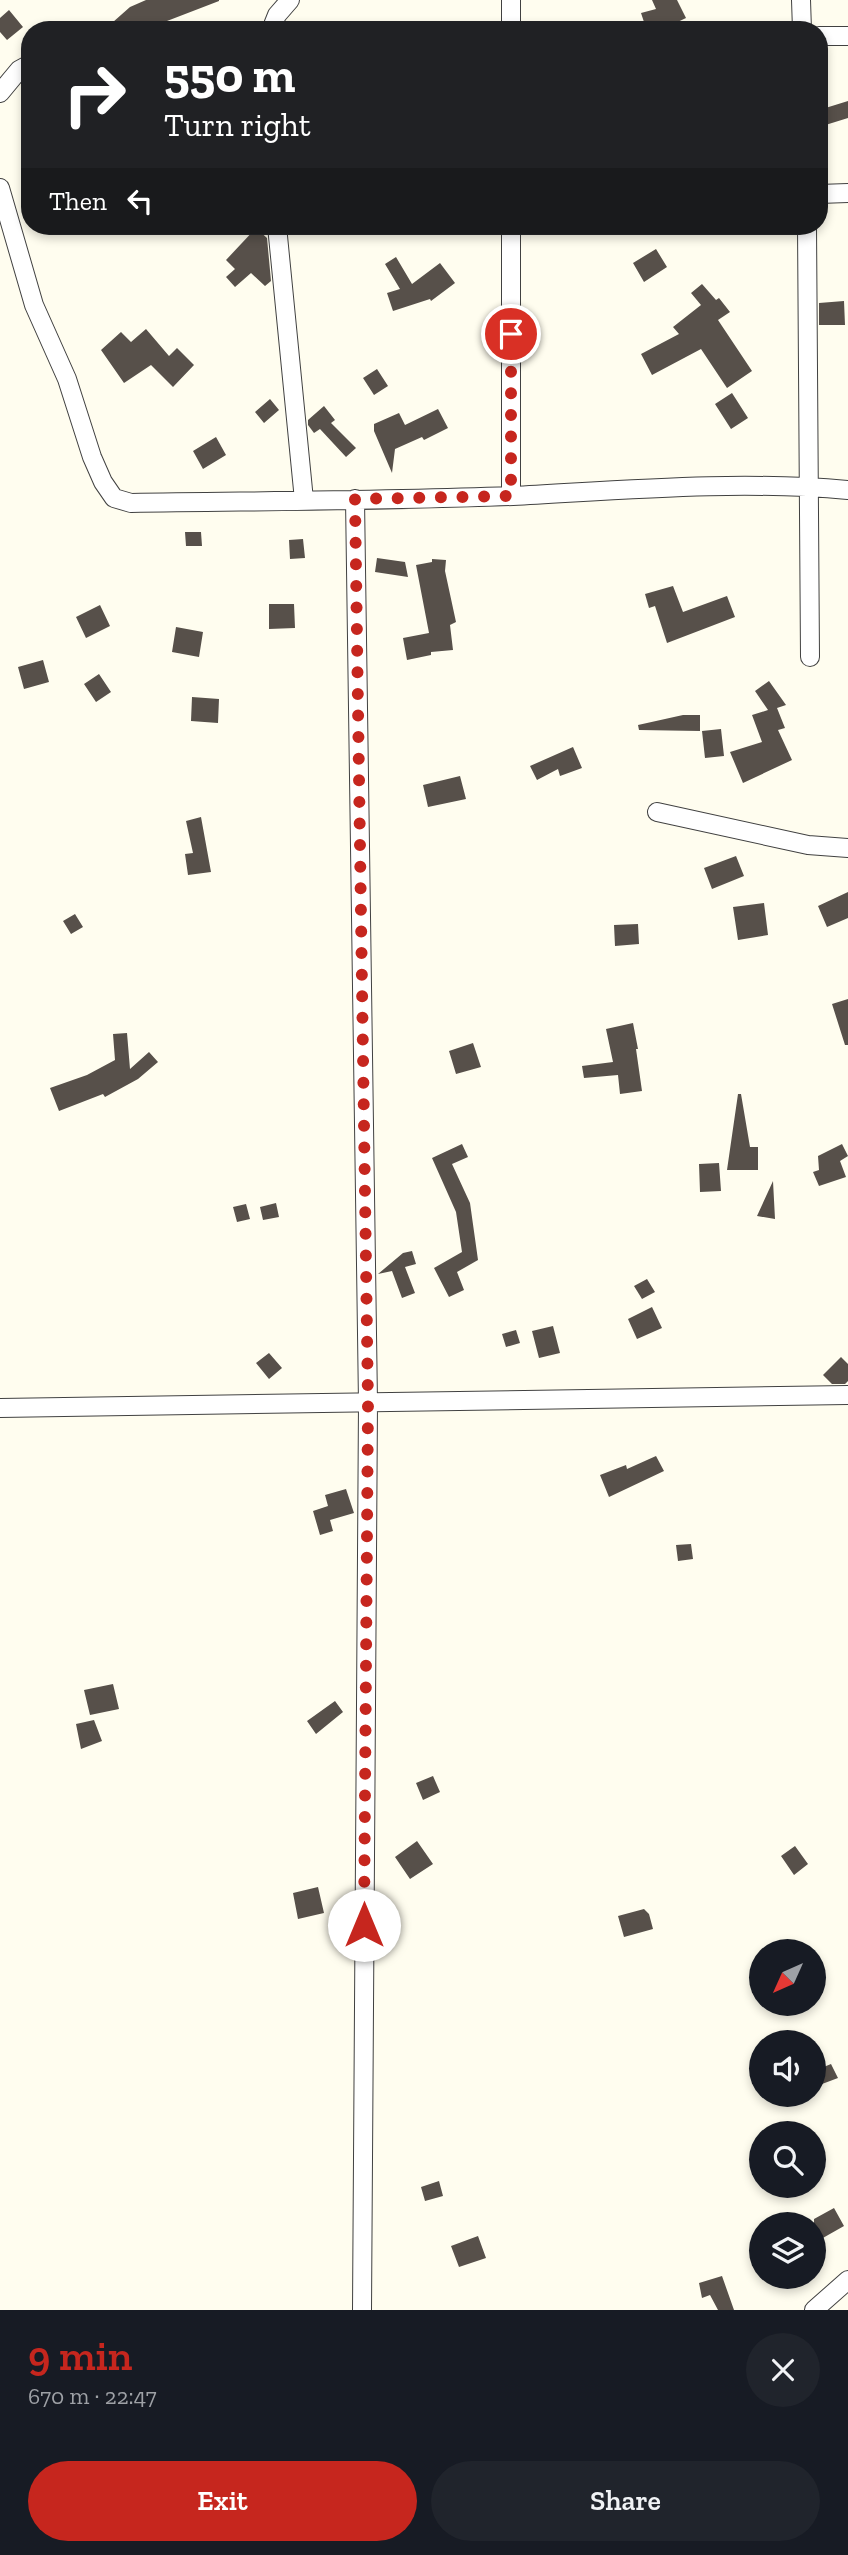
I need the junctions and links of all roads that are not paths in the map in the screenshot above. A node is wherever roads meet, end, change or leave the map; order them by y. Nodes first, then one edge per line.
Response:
1 (290, 0) edge
2 (511, 0) edge
3 (801, 0) edge
4 (275, 21) edge
5 (511, 21) edge
6 (802, 21) edge
7 (828, 36) edge
8 (848, 36) edge
9 (21, 69) edge
10 (0, 93) edge
11 (0, 188) edge
12 (848, 193) edge
13 (828, 194) edge
14 (278, 235) edge
15 (511, 235) edge
16 (807, 235) edge
17 (810, 486) junction
18 (848, 490) edge
19 (511, 496) junction
20 (355, 499) junction
21 (304, 500) junction
22 (810, 657) dead end
23 (657, 812) dead end
24 (848, 848) edge
25 (848, 1395) edge
26 (368, 1403) junction
27 (0, 1408) edge
28 (848, 2280) edge
29 (362, 2310) edge
30 (814, 2310) edge

1 - 4 street
2 - 5 street
3 - 6 street
7 - 8 street
9 - 10 street
11 - 21 street
12 - 13 street
14 - 21 street
15 - 19 street
16 - 17 street
17 - 18 street
17 - 19 street
17 - 22 street
19 - 20 street
20 - 21 street
20 - 26 street
23 - 24 street
25 - 26 street
26 - 27 street
26 - 29 street
28 - 30 street

